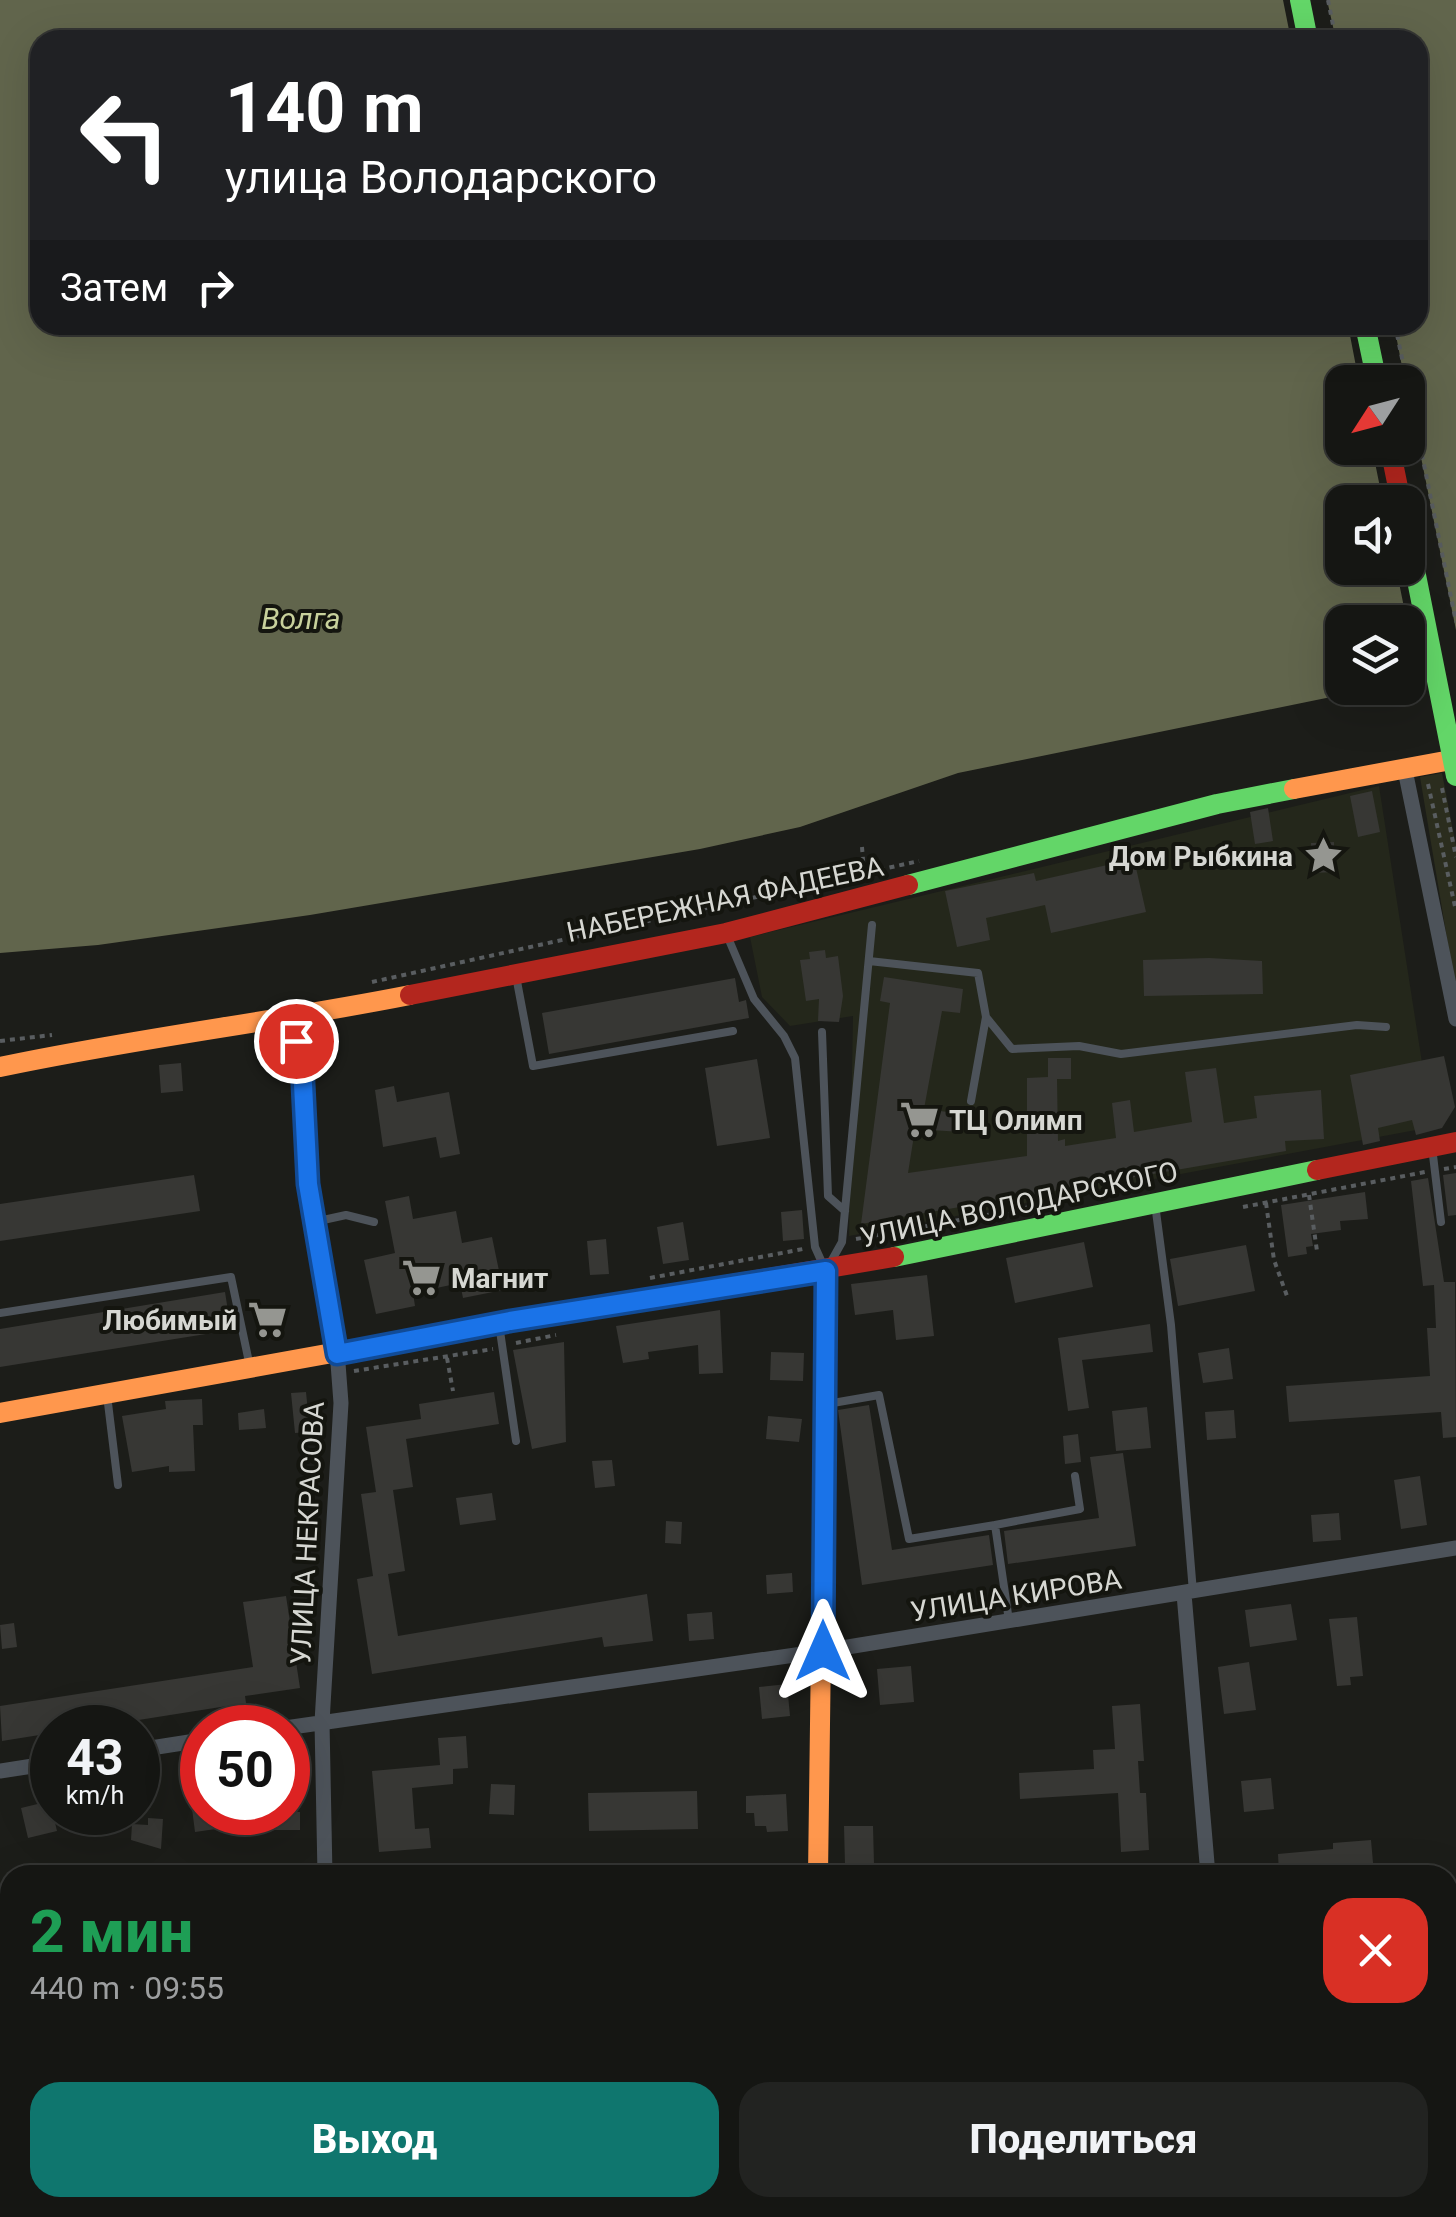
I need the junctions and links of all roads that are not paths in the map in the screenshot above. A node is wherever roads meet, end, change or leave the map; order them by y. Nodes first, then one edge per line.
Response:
1 (1300, 0) edge
2 (1306, 30) edge
3 (1367, 335) edge
4 (1373, 365) edge
5 (1418, 585) edge
6 (1456, 759) edge
7 (1414, 768) junction
8 (1456, 776) edge
9 (872, 925) dead end
10 (726, 932) junction
11 (869, 960) junction
12 (515, 972) junction
13 (986, 1017) junction
14 (289, 1019) junction
15 (1456, 1019) edge
16 (1386, 1027) dead end
17 (733, 1032) dead end
18 (822, 1032) dead end
19 (0, 1066) edge
20 (971, 1100) dead end
21 (1456, 1142) edge
22 (1432, 1148) junction
23 (828, 1196) junction
24 (1155, 1204) junction
25 (845, 1211) junction
26 (812, 1216) junction
27 (314, 1222) junction
28 (374, 1222) dead end
29 (1441, 1222) dead end
30 (826, 1271) junction
31 (0, 1313) edge
32 (499, 1324) junction
33 (337, 1354) junction
34 (250, 1370) junction
35 (107, 1394) junction
36 (825, 1404) junction
37 (0, 1413) edge
38 (516, 1441) dead end
39 (1075, 1476) dead end
40 (118, 1485) dead end
41 (995, 1524) junction
42 (1456, 1548) edge
43 (1189, 1593) junction
44 (1010, 1622) junction
45 (823, 1651) junction
46 (322, 1722) junction
47 (310, 1724) edge
48 (30, 1766) edge
49 (0, 1771) edge
50 (325, 1865) edge
51 (818, 1865) edge
52 (1207, 1865) edge

1 - 2 street
3 - 4 street
5 - 8 street, bridge
6 - 7 street, НАБЕРЕЖНАЯ ФАДЕЕВА
7 - 10 street, НАБЕРЕЖНАЯ ФАДЕЕВА
7 - 15 street
9 - 11 lane
10 - 12 street, НАБЕРЕЖНАЯ ФАДЕЕВА
10 - 26 lane
11 - 13 lane
11 - 25 lane
12 - 14 street, НАБЕРЕЖНАЯ ФАДЕЕВА
12 - 17 lane
13 - 16 lane
13 - 20 lane
14 - 19 street, НАБЕРЕЖНАЯ ФАДЕЕВА
14 - 27 street, УЛИЦА НЕКРАСОВА
18 - 23 lane
21 - 22 street, УЛИЦА ВОЛОДАРСКОГО
22 - 24 street, УЛИЦА ВОЛОДАРСКОГО
22 - 29 lane
23 - 25 lane
23 - 26 lane
24 - 30 street, УЛИЦА ВОЛОДАРСКОГО
24 - 43 lane
25 - 30 lane
26 - 30 lane
27 - 28 lane
27 - 33 street, УЛИЦА НЕКРАСОВА
30 - 32 street, УЛИЦА ВОЛОДАРСКОГО
30 - 36 street
31 - 34 lane
32 - 33 street, УЛИЦА ВОЛОДАРСКОГО
32 - 38 lane
33 - 34 street, УЛИЦА ВОЛОДАРСКОГО
33 - 46 street, УЛИЦА НЕКРАСОВА
34 - 35 street, УЛИЦА ВОЛОДАРСКОГО
35 - 37 street, УЛИЦА ВОЛОДАРСКОГО
35 - 40 lane
36 - 41 lane
36 - 45 street
39 - 41 lane
41 - 44 lane
42 - 43 street, УЛИЦА КИРОВА
43 - 44 street, УЛИЦА КИРОВА
43 - 52 street
44 - 45 street, УЛИЦА КИРОВА
45 - 46 street, УЛИЦА КИРОВА
45 - 51 street
46 - 47 street, УЛИЦА КИРОВА
46 - 50 street, УЛИЦА НЕКРАСОВА
48 - 49 street

